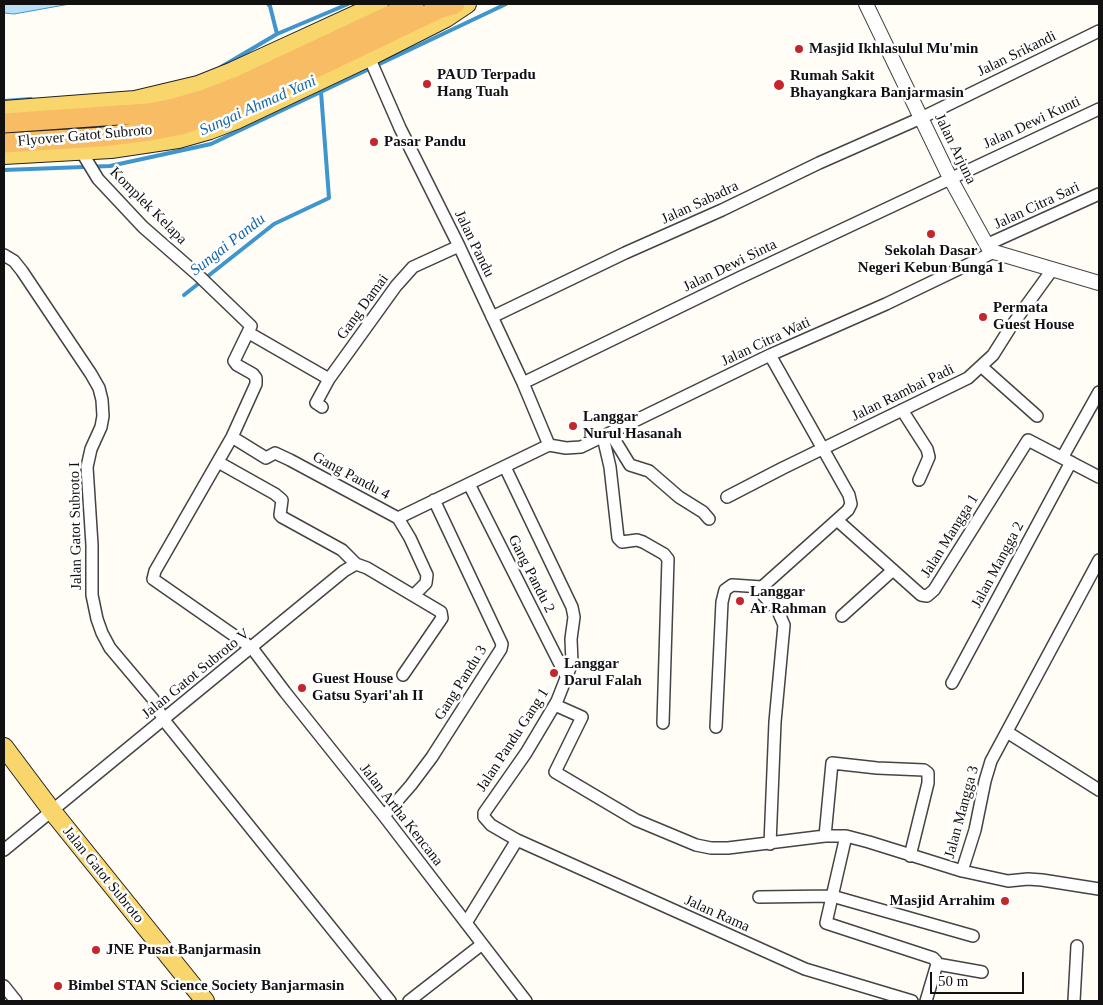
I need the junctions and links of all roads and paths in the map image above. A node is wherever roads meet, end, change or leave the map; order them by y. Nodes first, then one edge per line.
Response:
1 (379, 4) edge
2 (414, 4) edge
3 (467, 4) edge
4 (866, 4) edge
5 (448, 6) edge
6 (1099, 31) edge
7 (372, 64) junction
8 (30, 108) junction
9 (1099, 109) edge
10 (4, 110) edge
11 (4, 118) edge
12 (921, 118) junction
13 (4, 123) edge
14 (4, 143) edge
15 (4, 149) edge
16 (28, 154) junction
17 (4, 155) edge
18 (84, 156) junction
19 (950, 178) junction
20 (1099, 194) edge
21 (459, 246) junction
22 (990, 249) junction
23 (4, 255) edge
24 (1052, 270) junction
25 (1099, 282) edge
26 (492, 317) junction
27 (249, 333) junction
28 (770, 355) junction
29 (982, 367) junction
30 (329, 379) junction
31 (523, 383) junction
32 (1099, 392) edge
33 (322, 406) dead end
34 (902, 410) junction
35 (1037, 416) dead end
36 (607, 436) junction
37 (232, 437) junction
38 (549, 445) junction
39 (823, 448) junction
40 (1067, 460) junction
41 (218, 462) junction
42 (505, 467) junction
43 (1099, 477) edge
44 (919, 480) dead end
45 (470, 484) junction
46 (728, 497) dead end
47 (434, 500) junction
48 (398, 518) junction
49 (709, 519) dead end
50 (837, 520) junction
51 (1099, 560) edge
52 (358, 564) junction
53 (893, 570) junction
54 (762, 587) junction
55 (414, 595) junction
56 (842, 616) dead end
57 (252, 648) junction
58 (403, 675) dead end
59 (567, 678) junction
60 (952, 683) dead end
61 (555, 705) junction
62 (163, 719) junction
63 (663, 723) dead end
64 (716, 727) dead end
65 (1007, 732) junction
66 (4, 747) edge
67 (1099, 790) edge
68 (52, 811) junction
69 (384, 816) junction
70 (825, 836) junction
71 (846, 836) junction
72 (516, 840) junction
73 (770, 844) junction
74 (4, 850) edge
75 (910, 856) junction
76 (962, 872) junction
77 (1099, 889) edge
78 (832, 896) junction
79 (759, 897) dead end
80 (466, 923) junction
81 (973, 936) dead end
82 (482, 945) junction
83 (1077, 946) dead end
84 (937, 964) junction
85 (982, 972) dead end
86 (4, 986) edge
87 (16, 1001) edge
88 (205, 1001) edge
89 (390, 1001) edge
90 (409, 1001) edge
91 (526, 1001) edge
92 (912, 1001) edge
93 (926, 1001) edge
94 (1074, 1001) edge

1 - 8 main road
2 - 13 highway, Flyover Gatot Subroto
3 - 7 main road
4 - 12 street, Jalan Arjuna
5 - 14 highway, Flyover Gatot Subroto
6 - 12 street, Jalan Srikandi
7 - 18 main road
7 - 21 street, Jalan Pandu
8 - 10 main road
8 - 11 main road
9 - 19 street, Jalan Dewi Kunti
12 - 19 street, Jalan Arjuna
12 - 26 street, Jalan Sabadra
15 - 16 main road
16 - 17 main road
16 - 18 main road
18 - 27 street, Komplek Kelapa
19 - 22 street, Jalan Arjuna
19 - 31 street, Jalan Dewi Sinta
20 - 22 street, Jalan Citra Sari
21 - 26 street, Jalan Pandu
21 - 30 street, Gang Damai
22 - 24 street
22 - 28 street, Jalan Citra Wati
23 - 62 street, Jalan Gatot Subroto I
24 - 25 street
24 - 29 street, Jalan Rambai Padi
26 - 31 street, Jalan Pandu
27 - 30 street
27 - 37 street
28 - 36 street, Jalan Citra Wati
28 - 39 street
29 - 34 street, Jalan Rambai Padi
29 - 35 street
30 - 33 street, Gang Damai
31 - 38 street, Jalan Pandu
32 - 40 street, Jalan Mangga 2
34 - 39 street, Jalan Rambai Padi
34 - 44 street
36 - 38 street, Jalan Citra Wati
36 - 49 street
36 - 63 street
37 - 41 street
37 - 48 street, Gang Pandu 4
38 - 42 street
39 - 46 street, Jalan Rambai Padi
39 - 50 street
40 - 43 street
40 - 53 street, Jalan Mangga 1
40 - 60 street, Jalan Mangga 2
41 - 52 street
41 - 57 street, Jalan Artha Kencana
42 - 45 street
42 - 59 street, Jalan Pandu Gang 1
45 - 47 street
45 - 59 street, Gang Pandu 2
47 - 48 street
47 - 69 street, Gang Pandu 3
48 - 55 street
50 - 53 street, Jalan Mangga 1
50 - 54 street
51 - 65 street, Jalan Mangga 3
52 - 55 street
52 - 57 street, Jalan Gatot Subroto V
53 - 56 street
54 - 64 street
54 - 73 street
55 - 58 street
57 - 62 street, Jalan Gatot Subroto V
57 - 69 street, Jalan Artha Kencana
59 - 61 street, Jalan Pandu Gang 1
61 - 72 street, Jalan Pandu Gang 1
61 - 73 street, Jalan Mangga 3
62 - 68 street, Jalan Gatot Subroto V
62 - 89 street, Jalan Gatot Subroto I
65 - 67 street
65 - 76 street, Jalan Mangga 3
66 - 68 main road, Jalan Gatot Subroto
68 - 74 street, Jalan Gatot Subroto V
68 - 88 main road, Jalan Gatot Subroto
69 - 80 street, Jalan Artha Kencana
70 - 71 street, Jalan Mangga 3
70 - 73 street, Jalan Mangga 3
70 - 75 street
71 - 75 street, Jalan Mangga 3
71 - 78 street
72 - 80 street
72 - 92 street, Jalan Rama
75 - 76 street, Jalan Mangga 3
76 - 77 street
78 - 79 street
78 - 81 street
78 - 84 street
80 - 82 street, Jalan Artha Kencana
82 - 90 street
82 - 91 street, Jalan Artha Kencana
83 - 94 street
84 - 85 street
84 - 93 street
86 - 87 street

